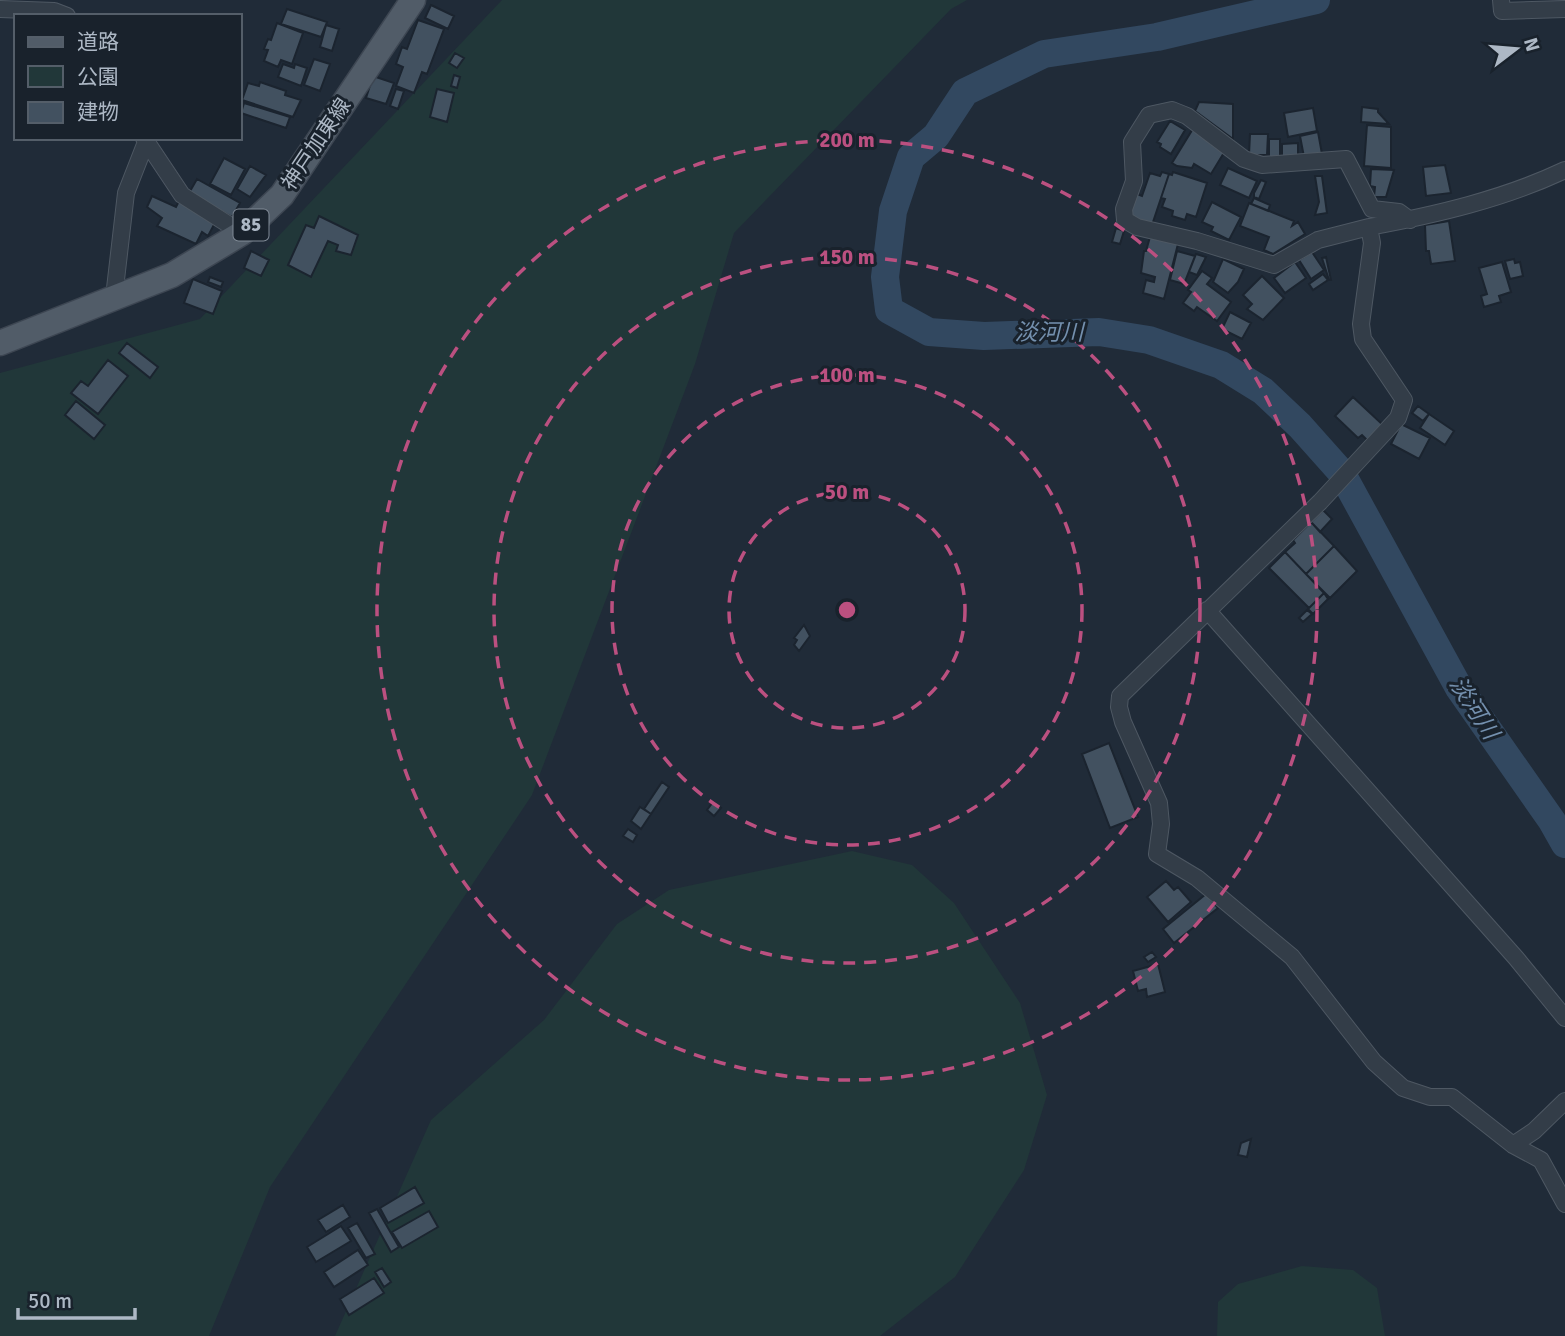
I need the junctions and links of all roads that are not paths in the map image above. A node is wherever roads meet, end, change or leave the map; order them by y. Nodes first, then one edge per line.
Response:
1 (413, 0) edge
2 (1501, 0) edge
3 (0, 9) edge
4 (1565, 9) edge
5 (62, 14) edge
6 (145, 140) edge
7 (1565, 170) edge
8 (1409, 220) junction
9 (1368, 227) junction
10 (242, 233) junction
11 (114, 297) junction
12 (0, 343) edge
13 (1207, 610) junction
14 (1565, 1018) edge
15 (1565, 1101) edge
16 (1513, 1145) junction
17 (1565, 1204) edge

1 - 10 main road, 神戸加東線 / 85
2 - 4 street
3 - 5 street
6 - 10 street
6 - 11 street
7 - 8 street
8 - 9 street
8 - 9 street
9 - 13 street
10 - 11 main road, 神戸加東線 / 85
11 - 12 main road, 神戸加東線 / 85
13 - 14 street
13 - 16 street
15 - 16 street
16 - 17 street

